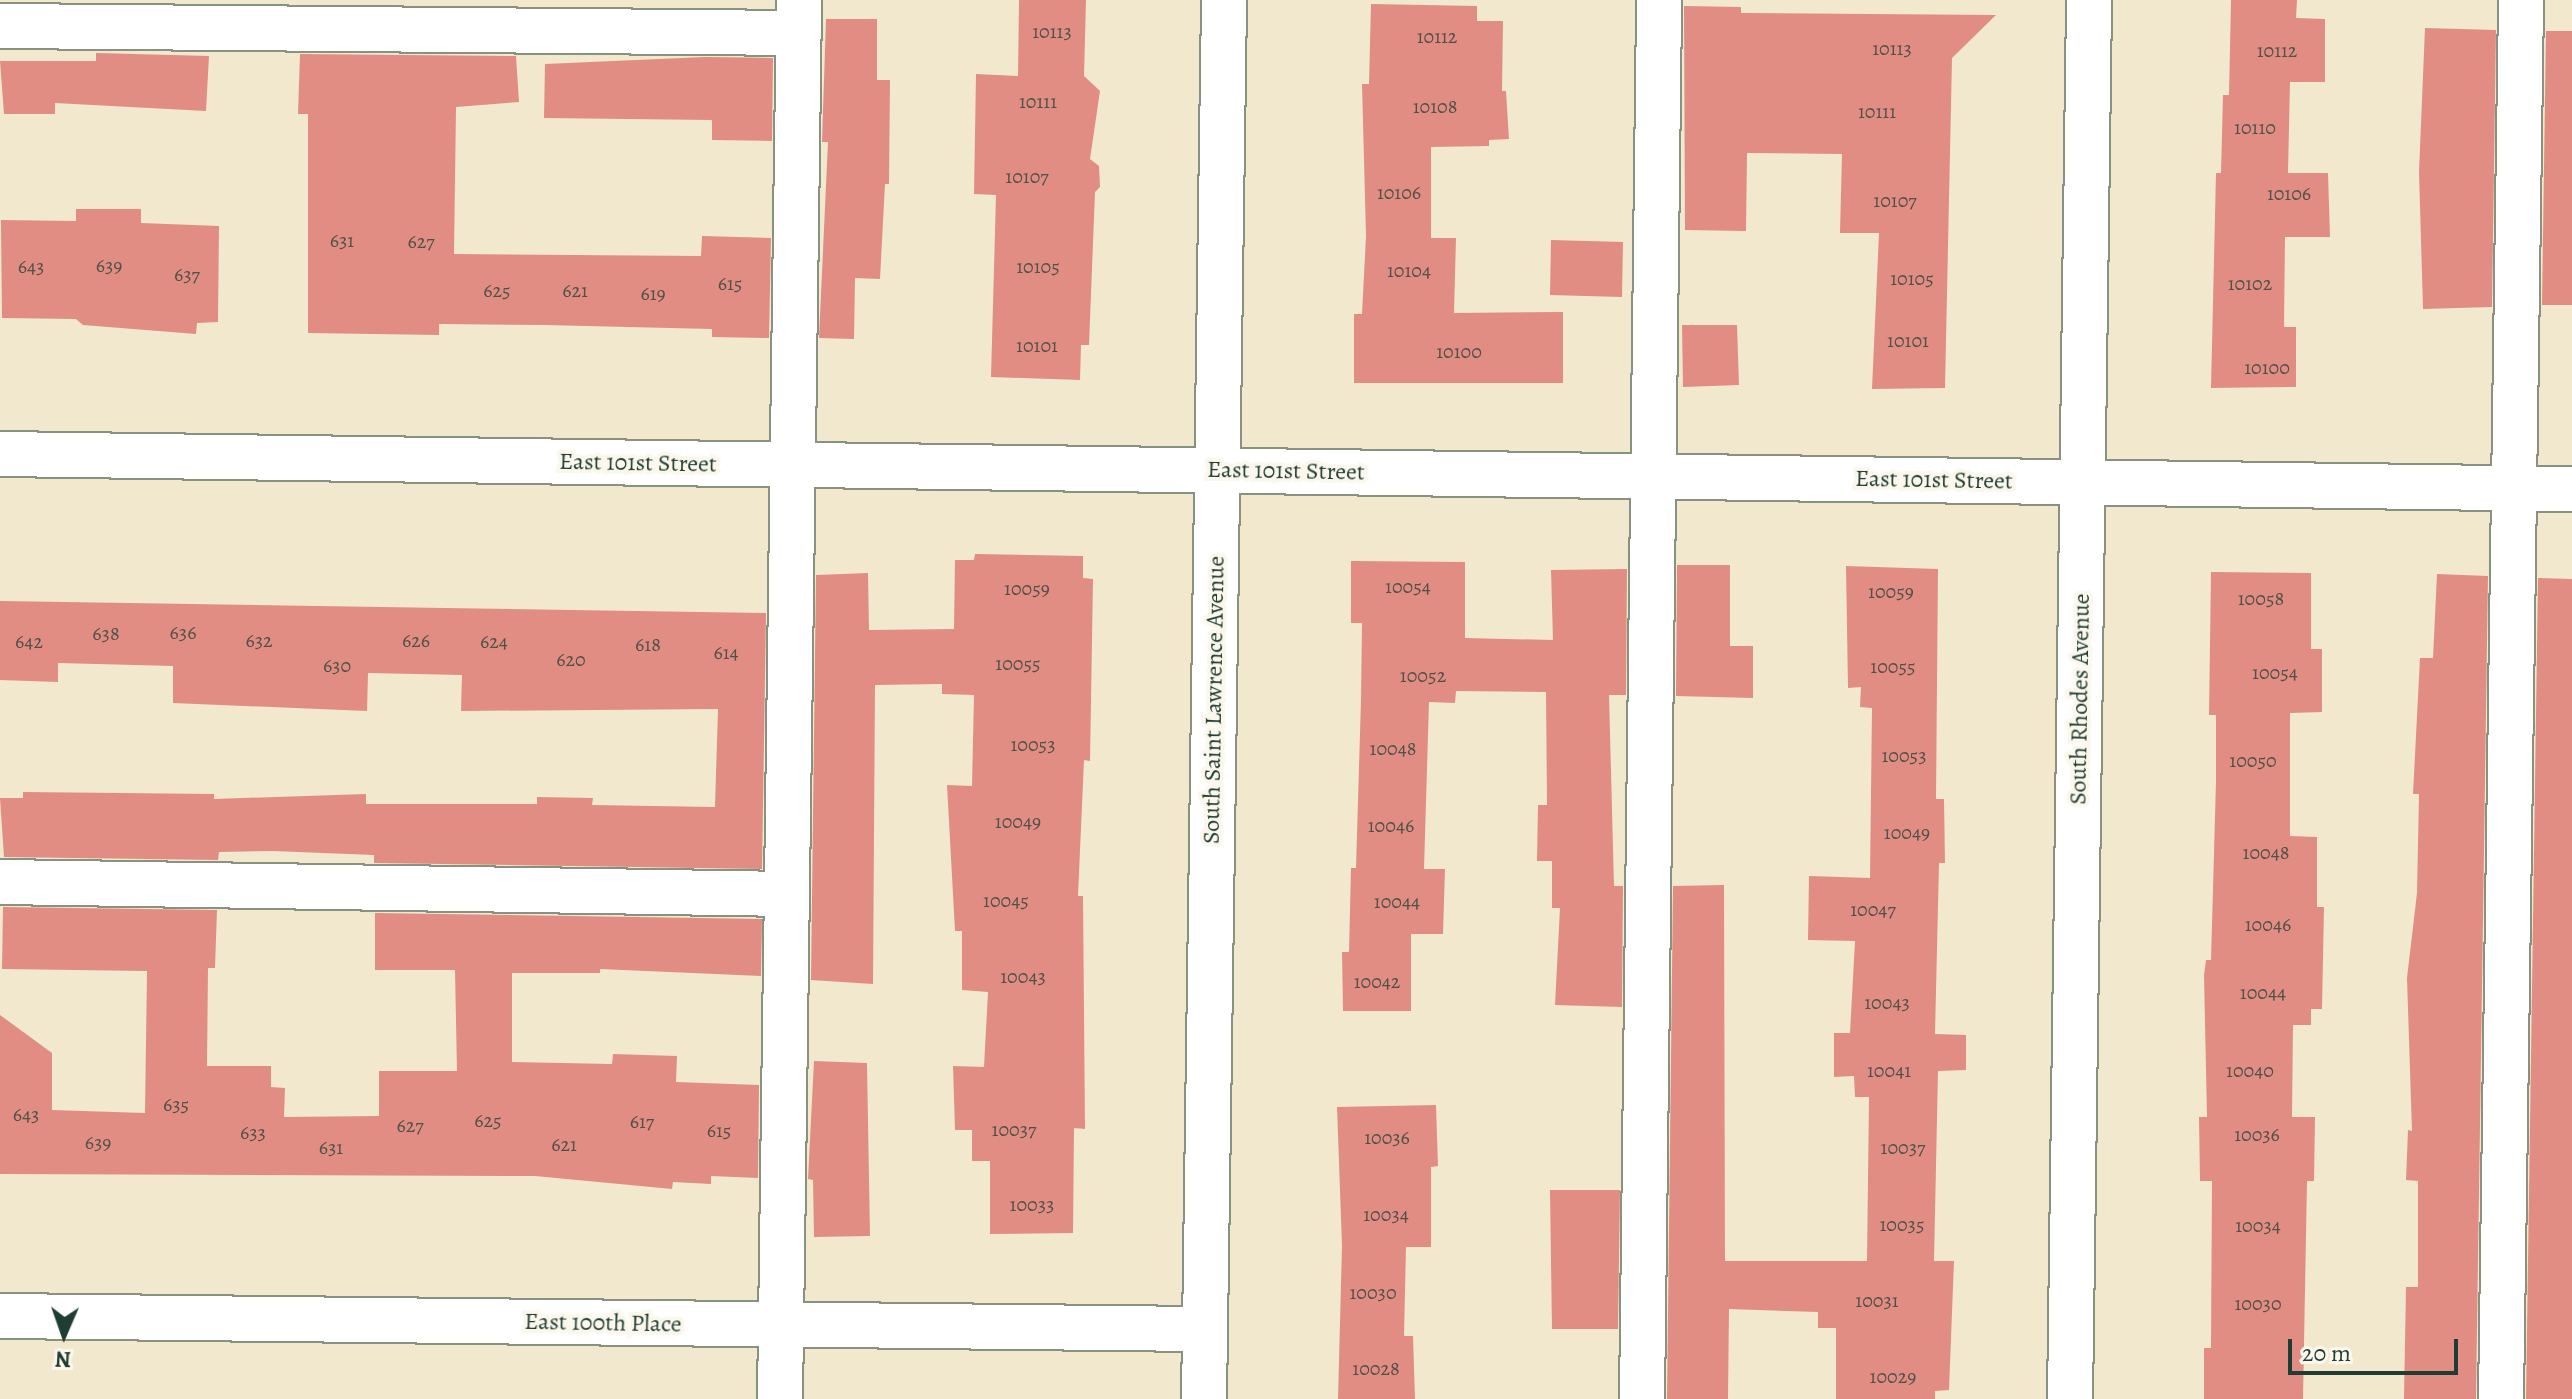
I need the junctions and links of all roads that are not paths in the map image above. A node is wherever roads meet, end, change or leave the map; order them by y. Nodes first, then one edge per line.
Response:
1 (1224, 0) edge
2 (1659, 0) edge
3 (2089, 0) edge
4 (2521, 0) edge
5 (798, 16) edge
6 (0, 26) edge
7 (0, 454) edge
8 (793, 465) junction
9 (1217, 471) junction
10 (1653, 476) junction
11 (2083, 483) junction
12 (2514, 488) junction
13 (2572, 489) edge
14 (0, 882) edge
15 (787, 894) junction
16 (0, 1316) edge
17 (781, 1325) junction
18 (1205, 1329) junction
19 (780, 1399) edge
20 (1204, 1399) edge
21 (1642, 1399) edge
22 (2070, 1399) edge
23 (2501, 1399) edge

1 - 9 street, South Saint Lawrence Avenue
2 - 10 street
3 - 11 street, South Rhodes Avenue
4 - 12 street
5 - 6 street
5 - 8 street
7 - 8 street, East 101st Street
8 - 9 street, East 101st Street
8 - 15 street
9 - 10 street, East 101st Street
9 - 18 street, South Saint Lawrence Avenue
10 - 11 street, East 101st Street
10 - 21 street
11 - 12 street, East 101st Street
11 - 22 street, South Rhodes Avenue
12 - 13 street, East 101st Street
12 - 23 street
14 - 15 street
15 - 17 street
16 - 17 street, East 100th Place
17 - 18 street, East 100th Place
17 - 19 street
18 - 20 street, South Saint Lawrence Avenue

